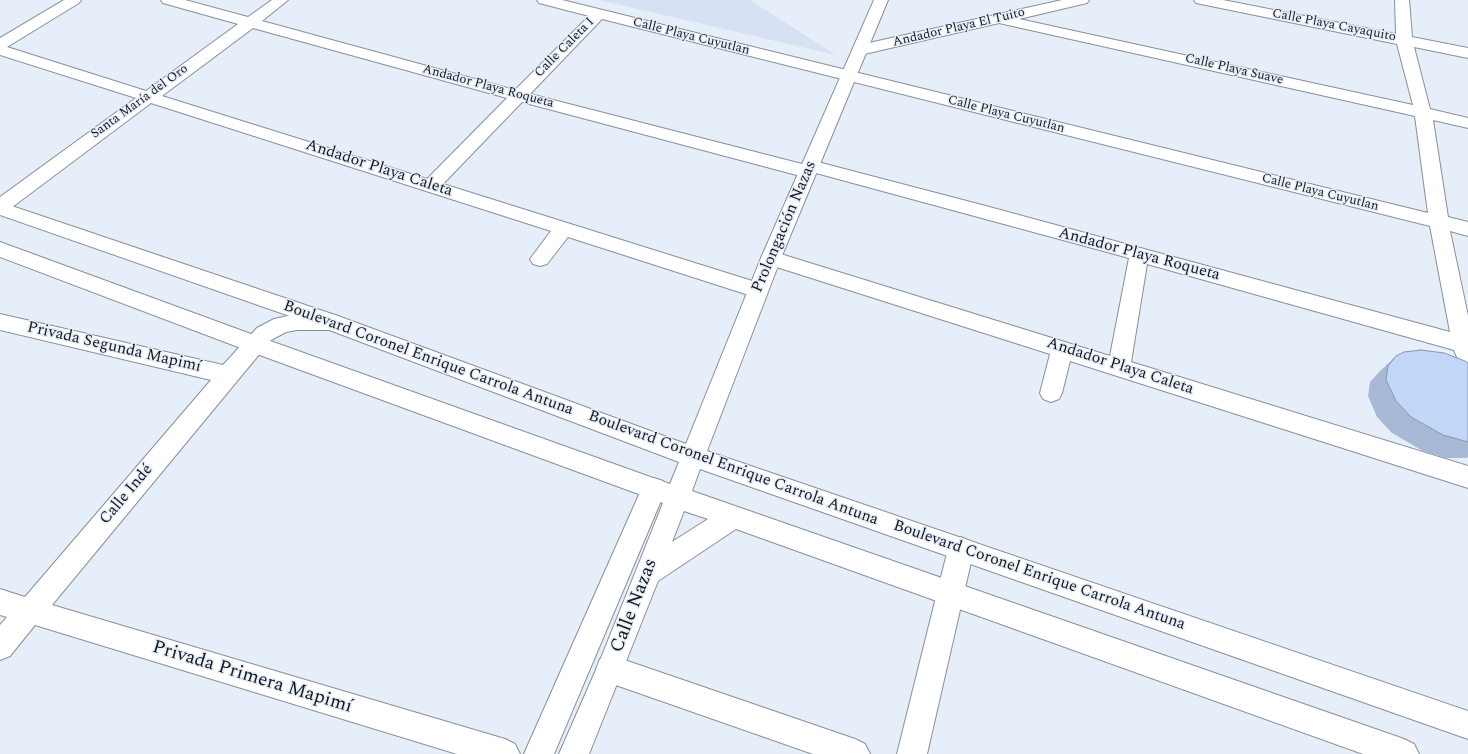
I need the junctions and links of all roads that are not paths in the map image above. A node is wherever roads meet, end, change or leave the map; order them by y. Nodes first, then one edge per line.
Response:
1 (74, 0) edge
2 (168, 0) edge
3 (281, 0) edge
4 (544, 0) edge
5 (881, 0) edge
6 (1201, 0) edge
7 (1402, 0) edge
8 (1073, 1) edge
9 (599, 14) junction
10 (1001, 19) junction
11 (248, 23) junction
12 (1404, 40) junction
13 (0, 45) edge
14 (0, 50) edge
15 (860, 50) junction
16 (1468, 53) edge
17 (848, 76) junction
18 (149, 96) junction
19 (518, 96) junction
20 (1423, 113) junction
21 (1468, 123) edge
22 (809, 169) junction
23 (431, 186) junction
24 (0, 207) edge
25 (1439, 222) junction
26 (564, 228) junction
27 (1468, 229) edge
28 (0, 248) edge
29 (1139, 255) junction
30 (771, 258) junction
31 (540, 259) dead end
32 (758, 290) junction
33 (0, 322) edge
34 (331, 322) junction
35 (254, 344) junction
36 (1062, 349) junction
37 (1466, 349) edge
38 (1118, 367) junction
39 (228, 375) junction
40 (1051, 393) dead end
41 (694, 457) junction
42 (1468, 477) edge
43 (666, 493) junction
44 (733, 517) junction
45 (961, 549) junction
46 (647, 573) junction
47 (951, 594) junction
48 (0, 602) edge
49 (30, 611) junction
50 (0, 646) edge
51 (610, 669) junction
52 (1468, 725) edge
53 (505, 754) edge
54 (539, 754) edge
55 (574, 754) edge
56 (855, 754) edge
57 (912, 754) edge
58 (1404, 754) edge

1 - 13 street
2 - 11 street, Andador Playa Roqueta
3 - 11 street, Santa María del Oro
4 - 9 street, Calle Playa Cuyutlan
5 - 15 street, Prolongación Nazas
6 - 12 street, Calle Playa Cayaquito
7 - 12 street
8 - 10 street, Andador Playa El Tuito
9 - 17 street, Calle Playa Cuyutlan
9 - 19 street, Calle Caleta I
10 - 15 street, Andador Playa El Tuito
10 - 20 street, Calle Playa Suave
11 - 18 street, Santa María del Oro
11 - 19 street, Andador Playa Roqueta
12 - 16 street, Calle Playa Cayaquito
12 - 20 street
14 - 18 street, Andador Playa Caleta
15 - 17 street, Prolongación Nazas
17 - 22 street, Prolongación Nazas
17 - 25 street, Calle Playa Cuyutlan
18 - 23 street, Andador Playa Caleta
18 - 24 street, Santa María del Oro
19 - 22 street, Andador Playa Roqueta
19 - 23 street, Calle Caleta I
20 - 21 street, Calle Playa Suave
20 - 25 street
22 - 29 street, Andador Playa Roqueta
22 - 30 street, Prolongación Nazas
23 - 26 street, Andador Playa Caleta
24 - 34 street, Boulevard Coronel Enrique Carrola Antuna
25 - 27 street, Calle Playa Cuyutlan
25 - 37 street
26 - 31 street
26 - 32 street, Andador Playa Caleta
28 - 35 street
29 - 37 street, Andador Playa Roqueta
29 - 38 street
30 - 32 street, Prolongación Nazas
30 - 36 street, Andador Playa Caleta
32 - 41 street, Prolongación Nazas
33 - 39 street, Privada Segunda Mapimí
34 - 35 street, Calle Indé
34 - 41 street, Boulevard Coronel Enrique Carrola Antuna
35 - 39 street, Calle Indé
35 - 43 street
36 - 38 street, Andador Playa Caleta
36 - 40 street
38 - 42 street, Andador Playa Caleta
39 - 49 street, Calle Indé
41 - 43 street, Calle Nazas
41 - 45 street, Boulevard Coronel Enrique Carrola Antuna
43 - 44 street
43 - 46 street, Calle Nazas
43 - 54 street
44 - 46 street
44 - 47 street
45 - 47 street
45 - 52 street, Boulevard Coronel Enrique Carrola Antuna
46 - 51 street, Calle Nazas
47 - 57 street
47 - 58 street
48 - 49 street, Privada Primera Mapimí
49 - 50 street, Calle Indé
49 - 53 street, Privada Primera Mapimí
51 - 55 street, Calle Nazas
51 - 56 street

